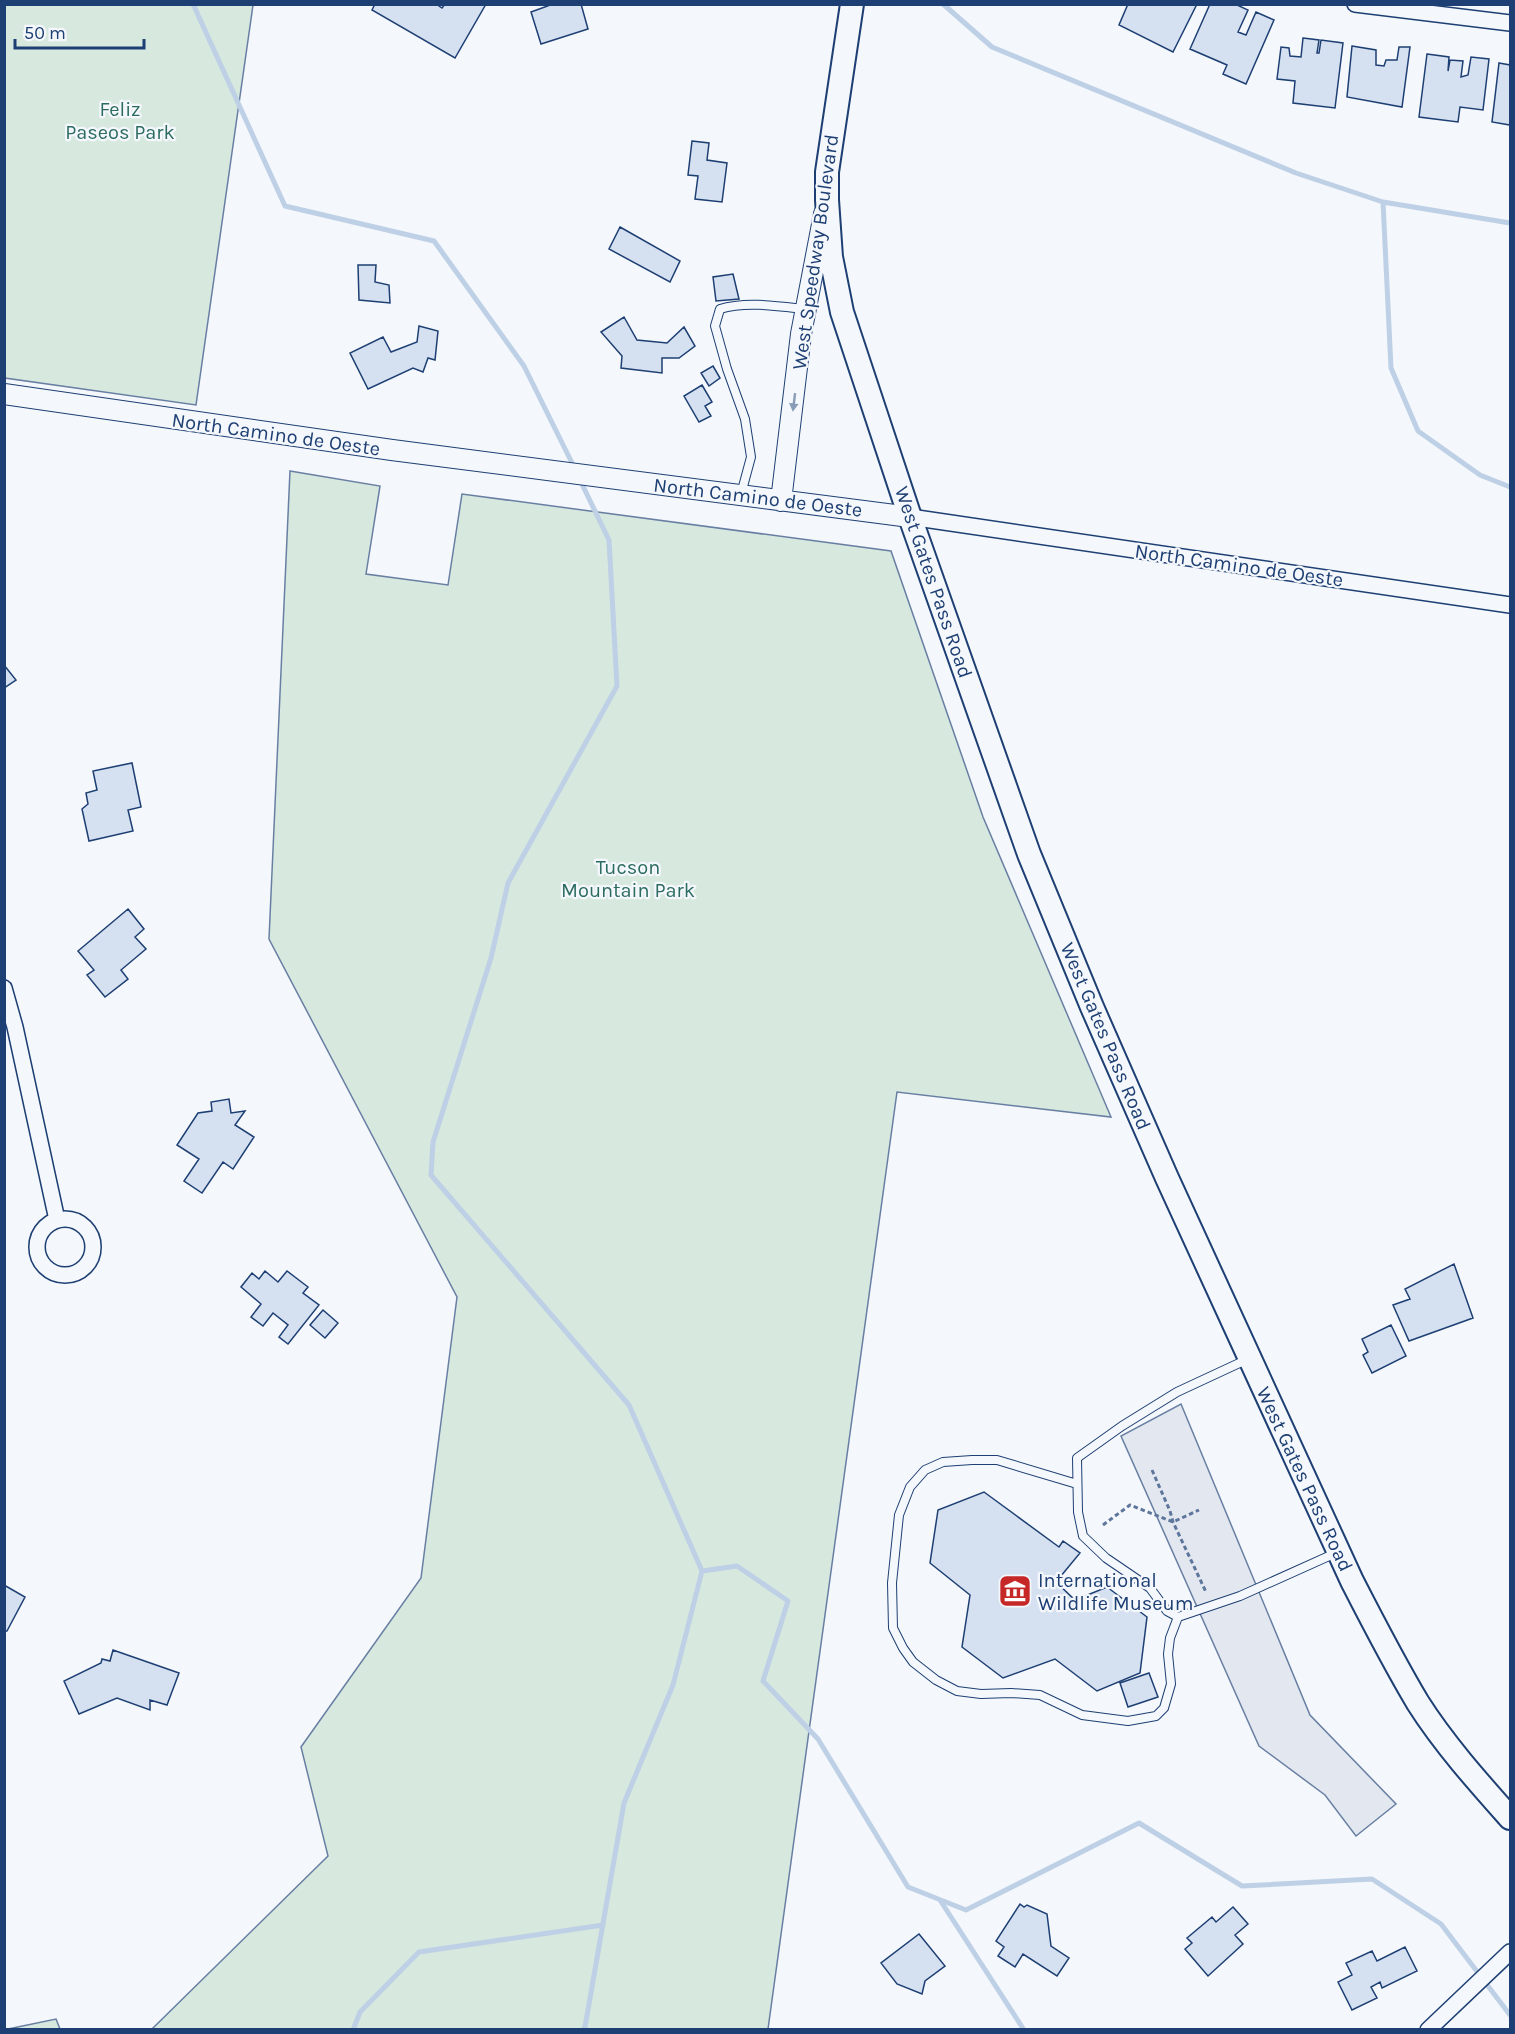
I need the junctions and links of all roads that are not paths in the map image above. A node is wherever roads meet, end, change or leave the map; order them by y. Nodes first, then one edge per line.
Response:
1 (852, 4) edge
2 (1355, 4) edge
3 (1510, 23) edge
4 (827, 200) junction
5 (805, 309) junction
6 (4, 394) edge
7 (740, 495) junction
8 (781, 501) junction
9 (910, 517) junction
10 (1510, 605) edge
11 (4, 988) edge
12 (57, 1220) dead end
13 (1250, 1359) junction
14 (1077, 1484) junction
15 (1338, 1552) junction
16 (1178, 1617) junction
17 (1510, 1818) edge
18 (1510, 1952) edge
19 (1428, 2030) edge

1 - 4 main road, West Speedway Boulevard
2 - 3 street
4 - 5 street, West Speedway Boulevard
4 - 9 main road, West Gates Pass Road
5 - 7 lane
5 -> 8 street, West Speedway Boulevard
6 - 7 street, North Camino de Oeste
7 - 8 street, North Camino de Oeste
8 - 9 street, North Camino de Oeste
9 - 10 street, North Camino de Oeste
9 - 13 main road, West Gates Pass Road
11 - 12 street
13 - 14 lane
13 - 15 main road, West Gates Pass Road
14 - 16 lane
14 - 16 lane
15 - 16 lane
15 - 17 main road, West Gates Pass Road
18 - 19 street

